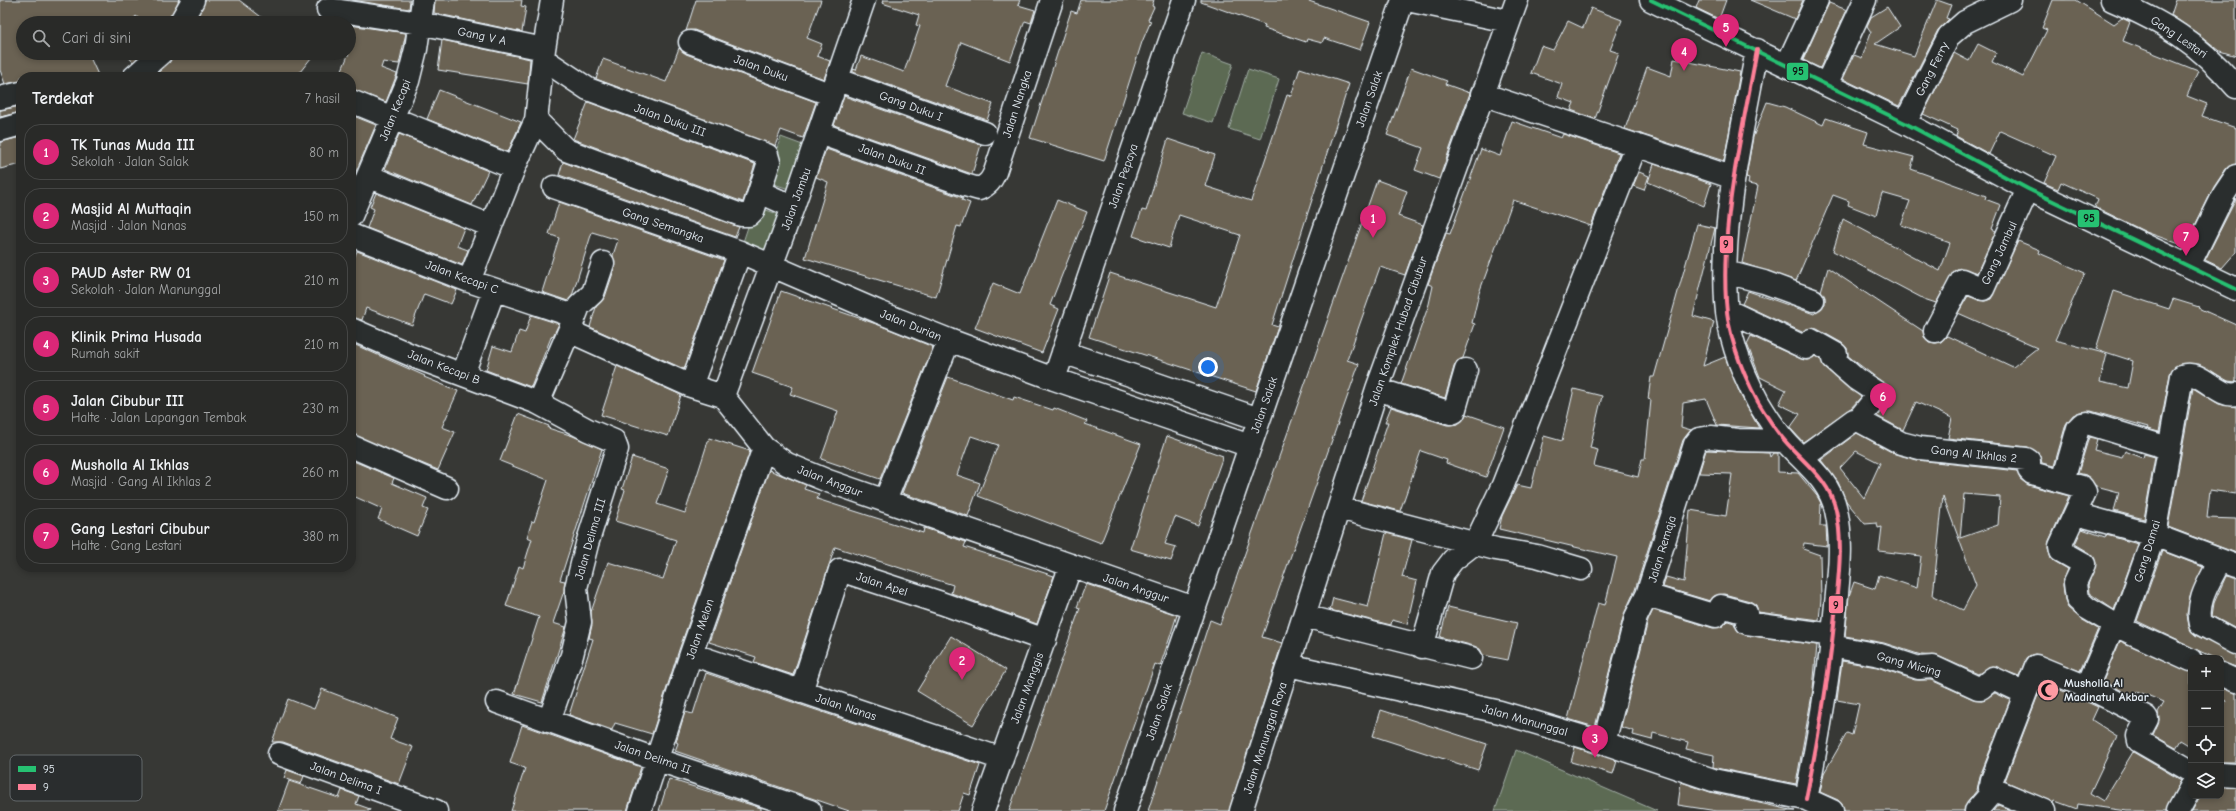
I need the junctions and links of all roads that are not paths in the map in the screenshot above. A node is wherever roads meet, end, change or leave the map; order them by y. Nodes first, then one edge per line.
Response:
1 (193, 0) edge
2 (424, 0) edge
3 (552, 0) edge
4 (864, 0) edge
5 (1052, 0) edge
6 (1184, 0) edge
7 (1403, 0) edge
8 (1407, 0) edge
9 (1517, 0) edge
10 (1651, 0) edge
11 (1817, 0) edge
12 (1865, 0) edge
13 (2010, 0) edge
14 (2112, 0) edge
15 (328, 9) dead end
16 (184, 16) edge
17 (1508, 21) junction
18 (420, 23) junction
19 (690, 42) dead end
20 (1757, 50) junction
21 (544, 54) junction
22 (152, 60) edge
23 (1787, 65) junction
24 (139, 72) edge
25 (1826, 85) junction
26 (835, 87) junction
27 (2236, 87) edge
28 (16, 94) edge
29 (1482, 94) junction
30 (0, 98) edge
31 (356, 103) edge
32 (392, 119) junction
33 (536, 120) junction
34 (1905, 123) junction
35 (16, 125) edge
36 (0, 130) edge
37 (819, 133) junction
38 (985, 133) dead end
39 (1636, 145) junction
40 (514, 168) junction
41 (1724, 175) dead end
42 (368, 176) junction
43 (2236, 176) edge
44 (966, 185) joint
45 (554, 187) dead end
46 (2028, 189) junction
47 (760, 192) junction
48 (356, 204) edge
49 (793, 207) junction
50 (491, 226) junction
51 (356, 237) edge
52 (740, 252) junction
53 (603, 263) dead end
54 (771, 265) junction
55 (2189, 265) junction
56 (1726, 272) junction
57 (469, 281) junction
58 (2236, 289) edge
59 (494, 290) junction
60 (1814, 300) dead end
61 (1728, 311) junction
62 (572, 323) junction
63 (356, 331) edge
64 (1935, 331) dead end
65 (949, 340) junction
66 (1063, 352) junction
67 (1466, 370) dead end
68 (463, 374) junction
69 (1054, 379) junction
70 (691, 386) junction
71 (1378, 389) junction
72 (2236, 394) edge
73 (724, 396) junction
74 (538, 403) junction
75 (1259, 419) junction
76 (1858, 420) junction
77 (1785, 441) junction
78 (1250, 446) junction
79 (356, 448) edge
80 (764, 448) junction
81 (2168, 448) junction
82 (1802, 458) junction
83 (2063, 481) junction
84 (447, 488) dead end
85 (885, 501) junction
86 (1339, 508) junction
87 (2076, 514) junction
88 (2154, 535) junction
89 (1476, 542) junction
90 (2228, 564) edge
91 (1071, 565) junction
92 (1581, 569) dead end
93 (1647, 595) junction
94 (1194, 608) junction
95 (1304, 616) junction
96 (2118, 626) junction
97 (1045, 640) junction
98 (1832, 641) junction
99 (2236, 643) edge
100 (1422, 647) junction
101 (691, 654) junction
102 (1471, 658) dead end
103 (2188, 659) edge
104 (1288, 665) junction
105 (2224, 675) edge
106 (2236, 681) edge
107 (2087, 687) junction
108 (801, 692) junction
109 (2025, 693) junction
110 (497, 702) dead end
111 (549, 721) junction
112 (1604, 743) junction
113 (279, 754) dead end
114 (1002, 759) junction
115 (658, 760) junction
116 (2188, 769) edge
117 (2224, 774) edge
118 (2236, 775) edge
119 (1990, 788) junction
120 (2188, 793) edge
121 (1806, 800) junction
122 (433, 810) edge
123 (640, 811) edge
124 (810, 811) edge
125 (983, 811) edge
126 (1125, 811) edge
127 (1241, 811) edge
128 (1832, 811) edge
129 (1976, 811) edge
130 (2046, 811) edge
131 (2178, 811) edge

1 - 16 street
2 - 18 street, Jalan Kecapi
3 - 21 street
4 - 26 street, Jalan Jambu
5 - 44 street, Jalan Nangka
6 - 66 street, Jalan Pepaya
7 - 75 street, Jalan Salak
8 - 17 street
9 - 17 street, Jalan Komplek Hubad Cibubur
10 - 20 street
11 - 23 street
12 - 25 street
13 - 34 street, Gang Ferry
14 - 27 street, Gang Lestari
15 - 18 street, Gang V A
17 - 29 street, Jalan Komplek Hubad Cibubur
18 - 21 street, Gang V A
18 - 32 street, Jalan Kecapi
19 - 26 street, Jalan Duku
20 - 23 street
20 - 56 street
21 - 33 street
21 - 47 street, Jalan Duku III
22 - 24 street
23 - 25 street
25 - 34 street
26 - 37 street, Jalan Jambu
26 - 38 street, Gang Duku I
28 - 30 street
29 - 39 street
29 - 71 street, Jalan Komplek Hubad Cibubur
31 - 32 street
32 - 40 street
32 - 42 street, Jalan Kecapi
33 - 40 street
33 - 47 street, Jalan Duku III
34 - 46 street
35 - 36 street
37 - 44 street, Jalan Duku II
37 - 49 street, Jalan Jambu
39 - 41 street
39 - 89 street
40 - 50 street
42 - 48 street, Jalan Kecapi
42 - 50 street
43 - 55 street
45 - 52 street, Gang Semangka
46 - 55 street
46 - 64 street, Gang Jambul
47 - 49 street
49 - 54 street, Jalan Jambu
50 - 57 street
51 - 57 street, Jalan Kecapi C
52 - 54 street, Gang Semangka
52 - 70 street
53 - 62 street
54 - 65 street, Jalan Durian
54 - 73 street, Jalan Jambu
55 - 58 street
56 - 60 street
56 - 61 street
57 - 59 street, Jalan Kecapi C
59 - 62 street, Jalan Kecapi C
59 - 68 street
61 - 76 street
61 - 77 street
62 - 70 street
62 - 74 street
63 - 68 street, Jalan Kecapi B
65 - 69 street, Jalan Durian
65 - 85 street
66 - 69 street
66 - 75 street
67 - 71 street
68 - 74 street, Jalan Kecapi B
69 - 78 street, Jalan Durian
70 - 73 street
71 - 86 street, Jalan Komplek Hubad Cibubur
72 - 81 street, Gang Damai
73 - 80 street, Jalan Anggur
74 - 111 street, Jalan Delima III
75 - 78 street, Jalan Salak
76 - 82 street
76 - 83 street, Gang Al Ikhlas 2
77 - 82 street
77 - 93 street, Jalan Remaja
78 - 94 street, Jalan Salak
79 - 84 street
80 - 85 street, Jalan Anggur
80 - 101 street, Jalan Melon
81 - 83 street
81 - 88 street, Gang Damai
82 - 98 street
83 - 87 street, Gang Al Ikhlas 2
85 - 91 street, Jalan Anggur
86 - 89 street
86 - 95 street, Jalan Komplek Hubad Cibubur
87 - 88 street
87 - 96 street, Gang Al Ikhlas 2
88 - 90 street
88 - 96 street, Gang Damai
89 - 92 street
89 - 100 street
90 - 99 street
91 - 94 street, Jalan Anggur
91 - 97 street, Jalan Manggis
93 - 98 street
93 - 112 street, Jalan Remaja
94 - 126 street, Jalan Salak
95 - 100 street
95 - 104 street, Jalan Komplek Hubad Cibubur
96 - 103 street
96 - 107 street, Gang Damai
97 - 108 street, Jalan Apel
97 - 114 street, Jalan Manggis
98 - 109 street, Gang Micing
98 - 121 street
100 - 102 street
101 - 108 street, Jalan Nanas
101 - 115 street, Jalan Melon
104 - 112 street, Jalan Manunggal
104 - 127 street, Jalan Manunggal Raya
105 - 106 street
107 - 109 street
107 - 116 street
108 - 114 street, Jalan Nanas
109 - 119 street
110 - 111 street, Jalan Delima II
111 - 115 street, Jalan Delima II
112 - 121 street, Jalan Manunggal
113 - 122 street, Jalan Delima I
114 - 125 street, Jalan Manggis
115 - 123 street, Jalan Melon
115 - 124 street, Jalan Delima II
117 - 118 street
119 - 129 street
119 - 130 street
120 - 131 street
121 - 128 street, Jalan Manunggal

